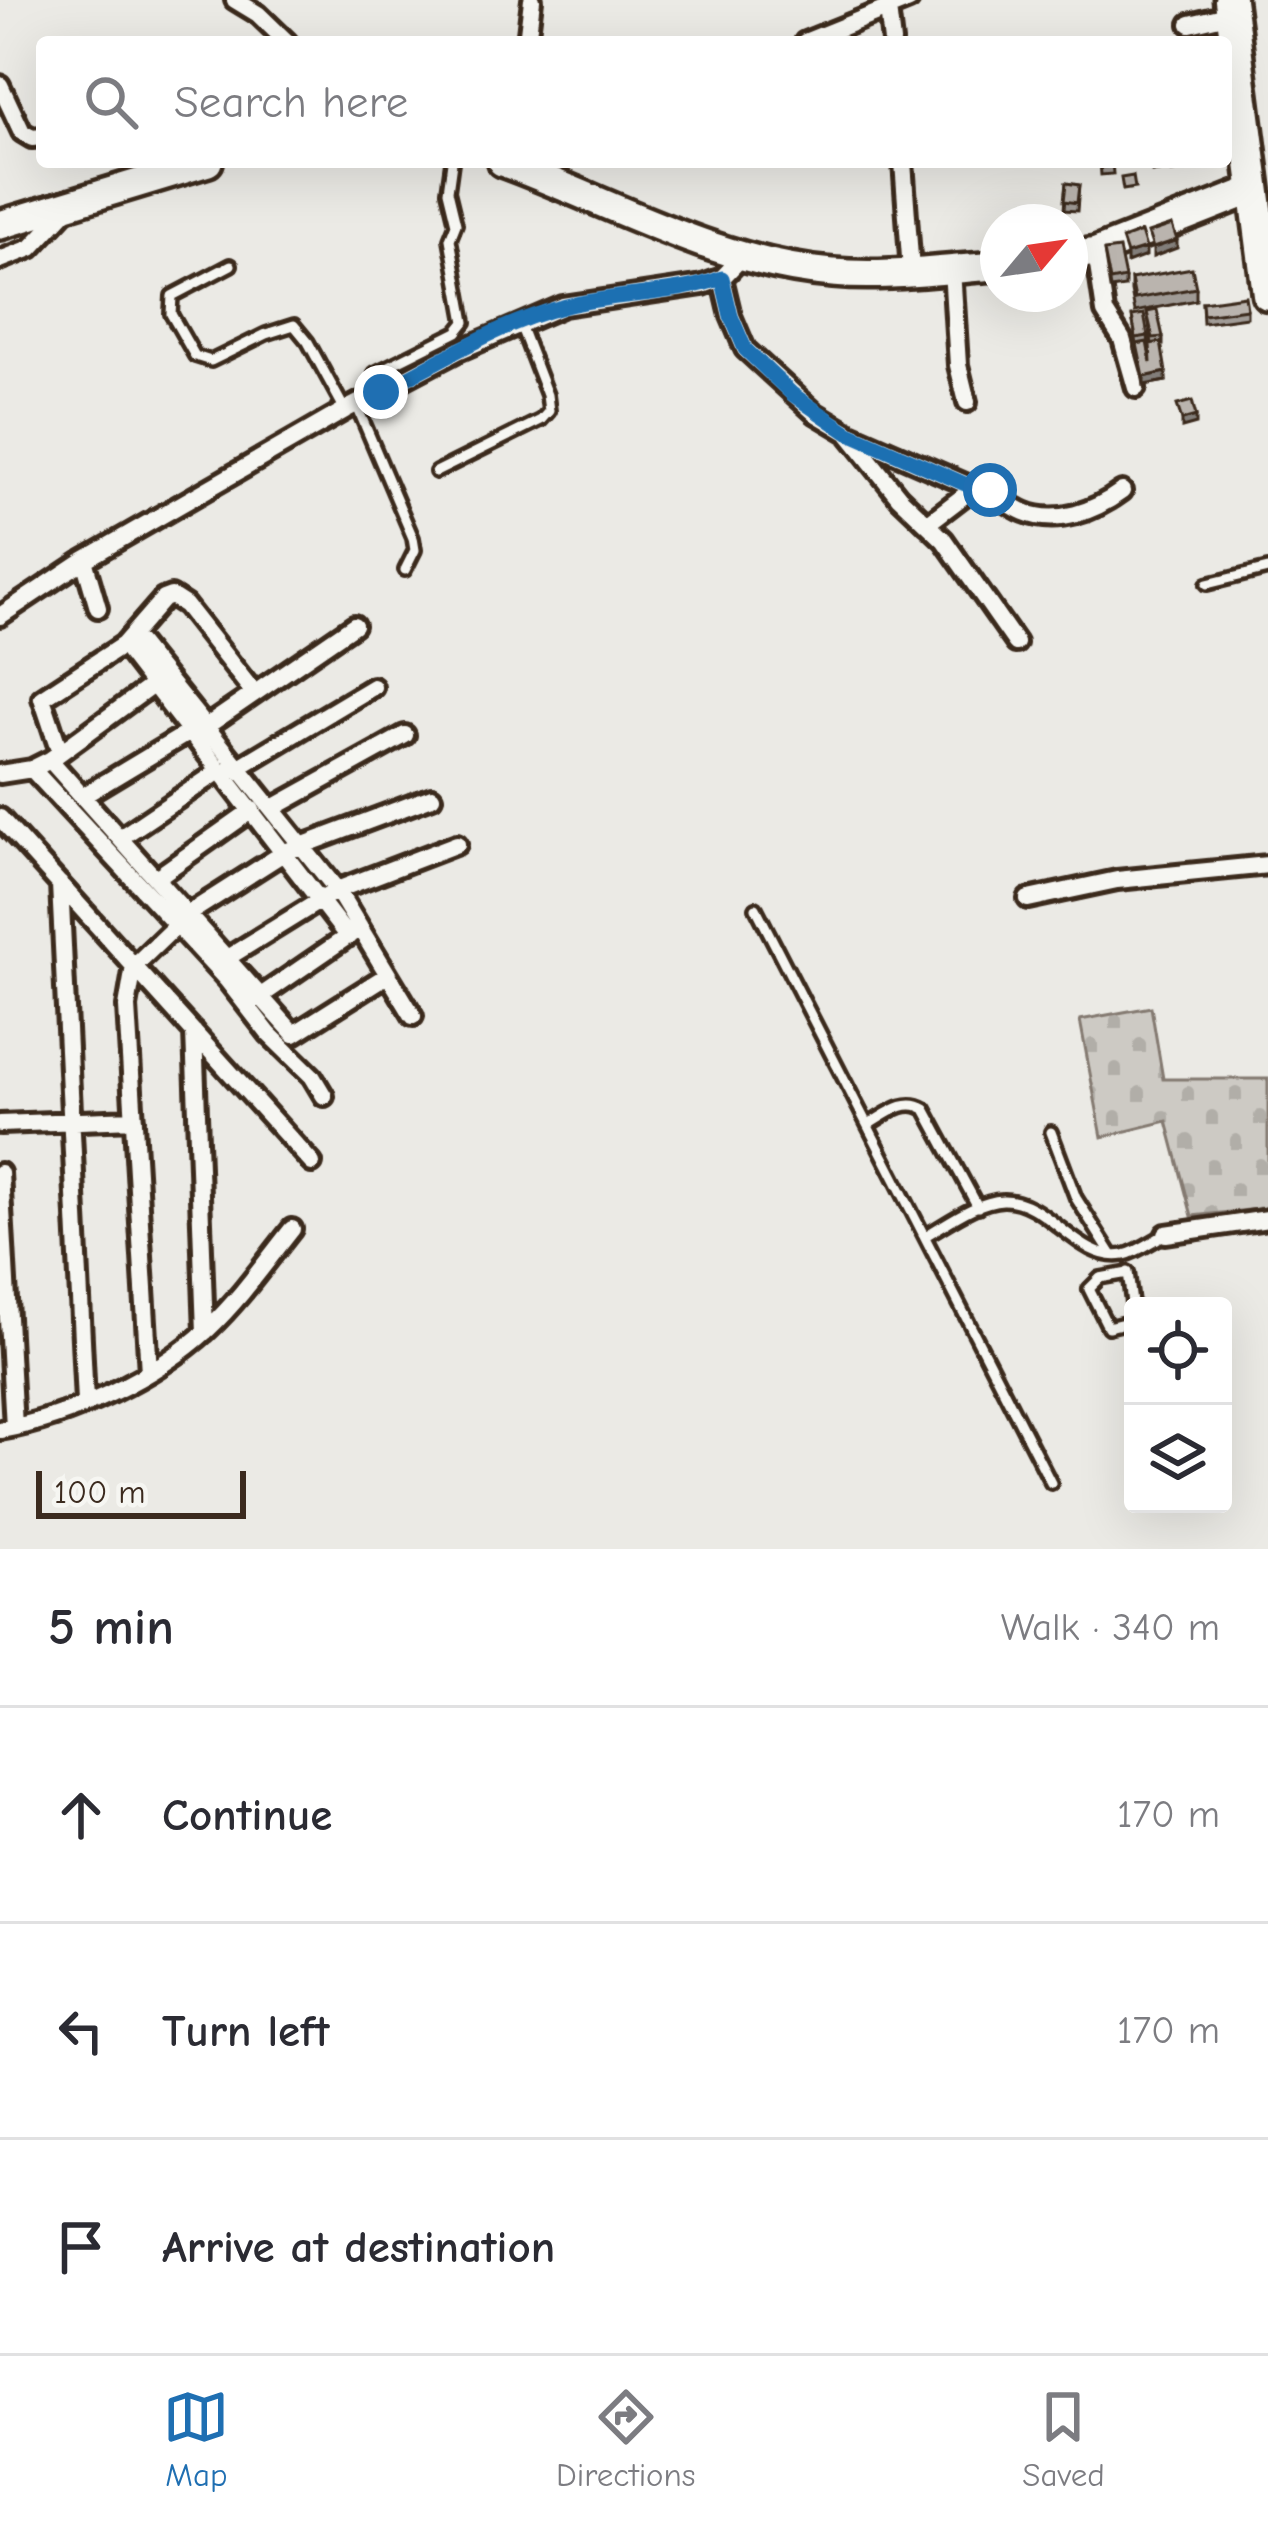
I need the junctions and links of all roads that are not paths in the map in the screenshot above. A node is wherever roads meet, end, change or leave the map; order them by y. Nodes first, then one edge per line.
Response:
1 (235, 0) edge
2 (532, 0) edge
3 (909, 0) edge
4 (1237, 5) edge
5 (876, 8) edge
6 (1190, 23) dead end
7 (281, 36) edge
8 (528, 36) edge
9 (818, 36) edge
10 (889, 36) edge
11 (0, 85) edge
12 (36, 138) edge
13 (1268, 155) edge
14 (187, 168) edge
15 (451, 168) edge
16 (530, 168) edge
17 (903, 168) edge
18 (1253, 190) junction
19 (76, 200) junction
20 (0, 225) edge
21 (1088, 252) edge
22 (744, 255) junction
23 (0, 260) edge
24 (231, 265) dead end
25 (980, 267) edge
26 (1088, 267) edge
27 (952, 268) junction
28 (911, 271) junction
29 (722, 278) junction
30 (1268, 294) edge
31 (519, 322) junction
32 (1136, 388) dead end
33 (381, 392) junction
34 (967, 402) dead end
35 (350, 407) junction
36 (847, 432) junction
37 (436, 472) dead end
38 (974, 488) junction
39 (1122, 491) dead end
40 (927, 524) junction
41 (84, 560) junction
42 (1268, 568) edge
43 (405, 570) dead end
44 (1208, 584) dead end
45 (98, 608) dead end
46 (0, 616) edge
47 (354, 626) dead end
48 (128, 640) junction
49 (1016, 643) dead end
50 (154, 685) junction
51 (373, 686) dead end
52 (254, 693) junction
53 (199, 729) junction
54 (405, 735) dead end
55 (55, 756) junction
56 (32, 769) junction
57 (228, 771) junction
58 (0, 774) edge
59 (83, 796) junction
60 (432, 797) dead end
61 (273, 808) junction
62 (252, 810) junction
63 (0, 818) edge
64 (94, 823) junction
65 (120, 838) junction
66 (457, 844) dead end
67 (294, 850) junction
68 (1268, 865) edge
69 (156, 878) junction
70 (60, 884) junction
71 (329, 894) junction
72 (1028, 899) dead end
73 (756, 908) dead end
74 (182, 920) junction
75 (354, 933) junction
76 (226, 958) junction
77 (134, 966) junction
78 (386, 976) junction
79 (254, 1001) junction
80 (412, 1016) dead end
81 (194, 1031) junction
82 (324, 1096) dead end
83 (134, 1119) junction
84 (73, 1121) junction
85 (0, 1124) edge
86 (868, 1124) junction
87 (1051, 1132) dead end
88 (312, 1162) dead end
89 (0, 1173) edge
90 (978, 1208) junction
91 (1268, 1219) edge
92 (292, 1229) dead end
93 (1166, 1234) joint
94 (925, 1236) junction
95 (1112, 1255) junction
96 (1126, 1255) junction
97 (1128, 1273) junction
98 (1131, 1297) edge
99 (1124, 1323) edge
100 (205, 1332) junction
101 (149, 1372) junction
102 (85, 1402) junction
103 (7, 1428) edge
104 (1051, 1483) dead end

1 - 7 street
2 - 8 street
3 - 5 street
4 - 6 street
4 - 13 highway
4 - 18 highway
5 - 9 street
5 - 10 street
11 - 12 street
14 - 19 main road
15 - 33 lane
16 - 22 main road
17 - 28 street
18 - 21 main road
18 - 30 highway
19 - 20 main road
19 - 23 street
22 - 28 main road
22 - 29 street
24 - 35 lane
25 - 27 main road
26 - 32 street
27 - 28 main road
27 - 34 street
29 - 31 street
29 - 36 street
31 - 33 street
31 - 37 lane
33 - 35 street
35 - 41 street
35 - 43 lane
36 - 38 street
36 - 40 street
38 - 39 street
38 - 40 street
40 - 49 street
41 - 45 street
41 - 46 street
42 - 44 lane
47 - 52 street
48 - 50 street
48 - 52 street
48 - 53 street
48 - 55 street
50 - 53 street
50 - 55 street
51 - 57 street
52 - 53 street
53 - 57 street
53 - 59 street
54 - 61 street
55 - 56 street
55 - 59 street
56 - 58 street
56 - 64 street
57 - 61 street
57 - 62 street
57 - 65 street
59 - 64 street
60 - 67 street
61 - 67 street
62 - 67 street
62 - 69 street
63 - 70 street
64 - 65 street
64 - 74 street
65 - 69 street
66 - 71 street
67 - 71 street
67 - 74 street
68 - 72 street
69 - 74 street
70 - 77 street
70 - 84 street
71 - 75 street
71 - 76 street
73 - 86 lane
74 - 76 street
74 - 77 street
74 - 79 street
75 - 78 street
75 - 79 street
76 - 79 street
77 - 81 street
77 - 83 street
78 - 79 street
78 - 80 street
79 - 82 street
81 - 88 street
81 - 100 street
83 - 84 street
83 - 101 street
84 - 85 street
84 - 102 street
86 - 90 lane
86 - 94 lane
87 - 95 lane
89 - 103 street
90 - 94 lane
90 - 95 lane
91 - 93 street
92 - 100 street
93 - 96 lane
94 - 104 lane
95 - 96 lane
96 - 97 lane
97 - 98 lane
97 - 99 lane
100 - 101 street
101 - 102 street
102 - 103 street

